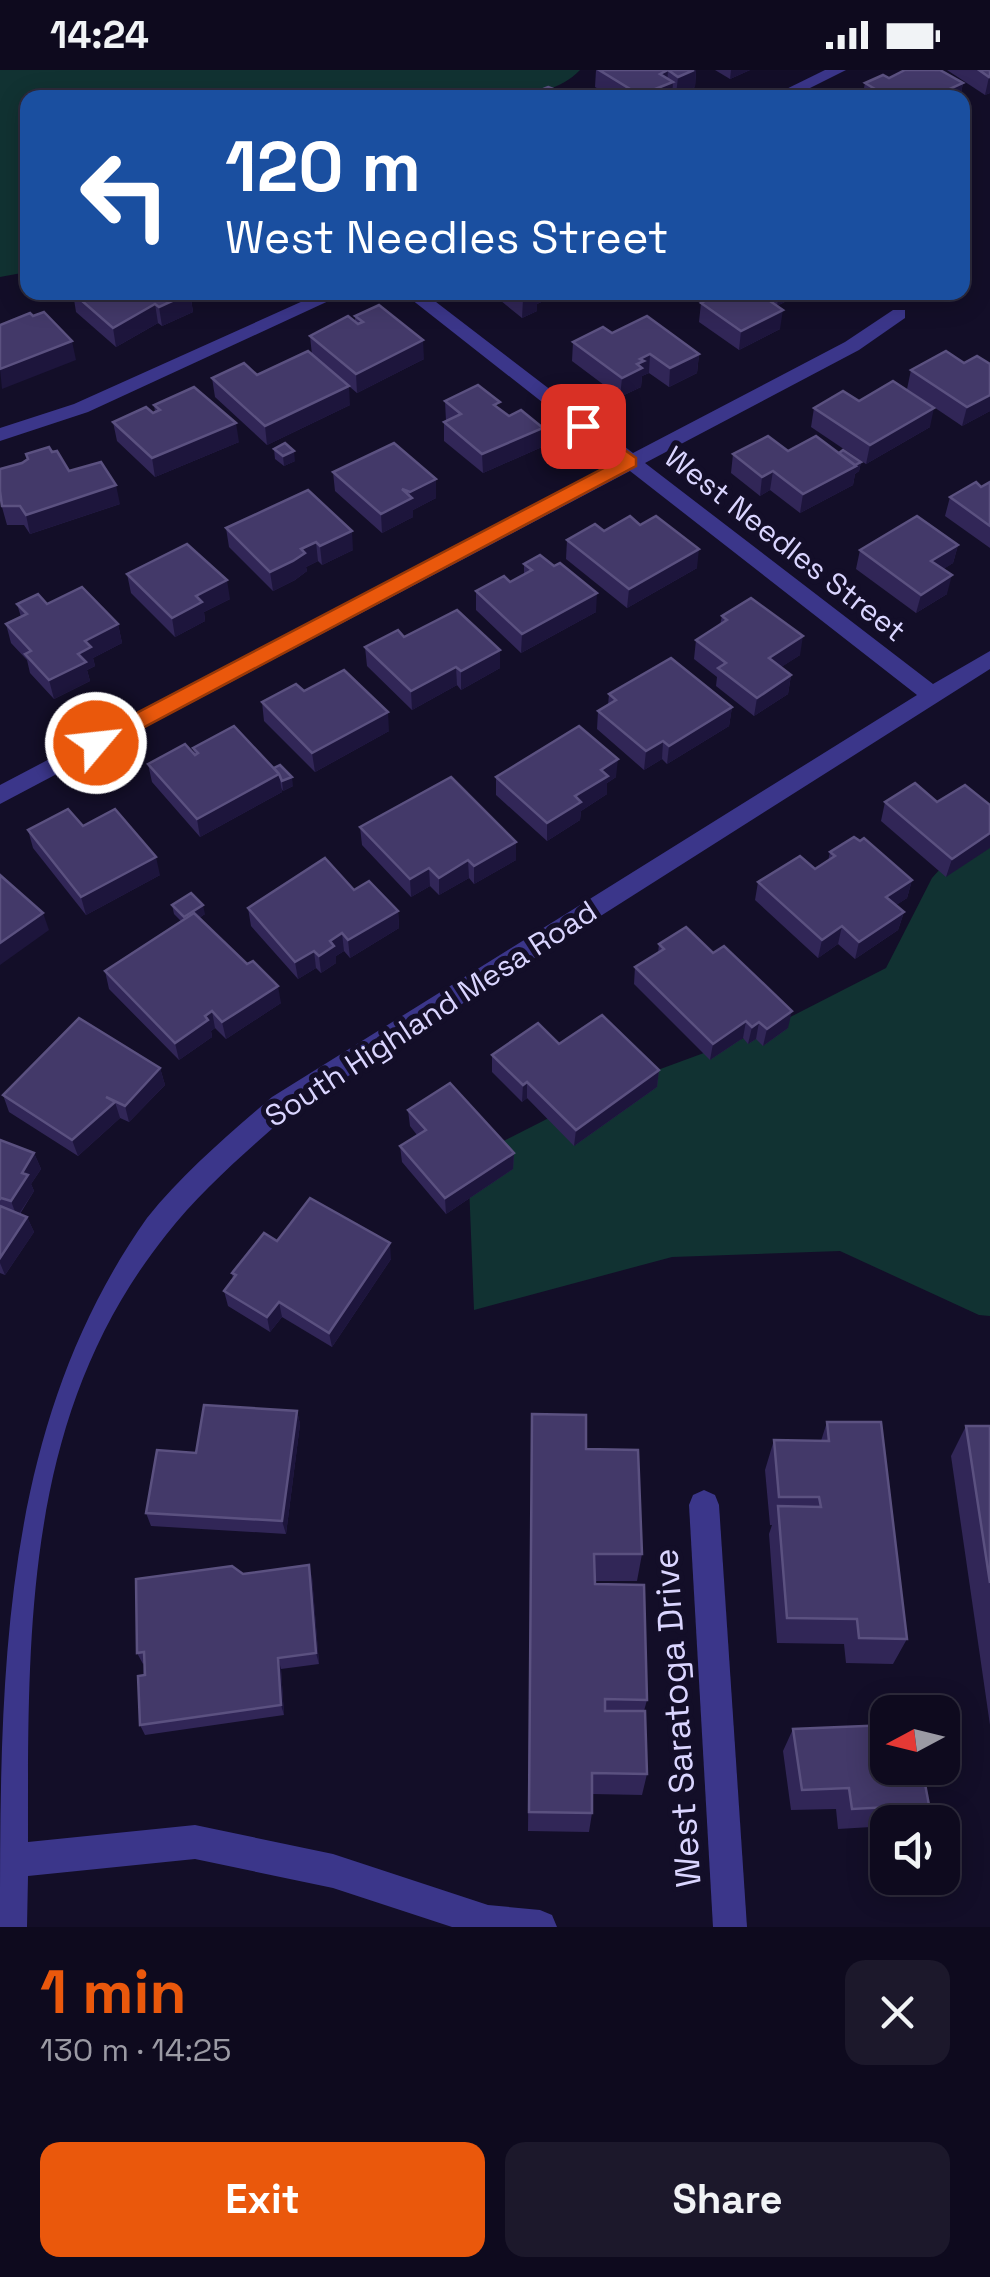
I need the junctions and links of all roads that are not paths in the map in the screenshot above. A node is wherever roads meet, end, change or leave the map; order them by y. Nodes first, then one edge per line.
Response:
1 (838, 70) edge
2 (794, 90) edge
3 (321, 300) edge
4 (422, 300) edge
5 (899, 314) dead end
6 (0, 435) edge
7 (630, 462) junction
8 (990, 659) edge
9 (932, 696) junction
10 (0, 796) edge
11 (704, 1505) dead end
12 (6, 1861) edge
13 (10, 1927) edge
14 (540, 1927) edge
15 (730, 1927) edge

1 - 2 street
3 - 6 street
4 - 7 street, West Needles Street
5 - 7 street
7 - 9 street, West Needles Street
7 - 10 street
8 - 9 street, South Highland Mesa Road
9 - 12 street, South Highland Mesa Road
11 - 15 street, West Saratoga Drive
12 - 13 street, South Highland Mesa Road
12 - 14 street

